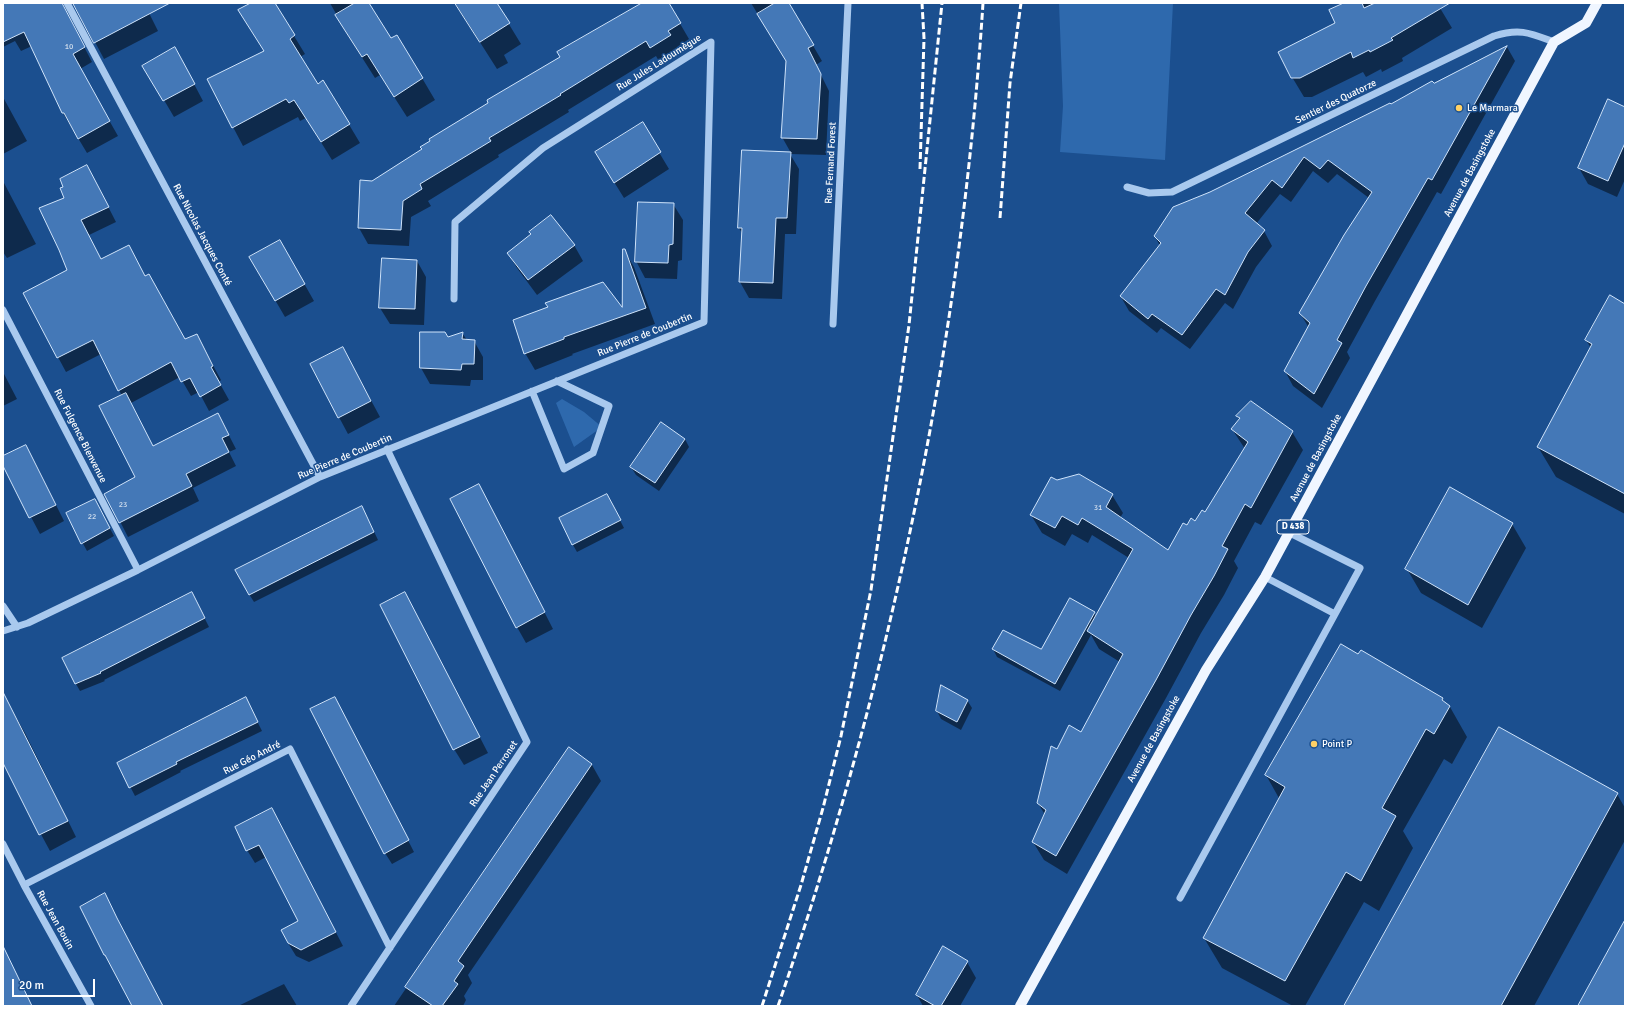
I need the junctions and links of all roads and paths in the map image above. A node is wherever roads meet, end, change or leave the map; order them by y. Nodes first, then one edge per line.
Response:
1 (67, 3) edge
2 (848, 3) edge
3 (1597, 3) edge
4 (1554, 42) junction
5 (1127, 187) dead end
6 (454, 299) dead end
7 (3, 310) edge
8 (704, 322) joint
9 (832, 324) dead end
10 (557, 381) junction
11 (532, 391) junction
12 (387, 449) junction
13 (320, 477) junction
14 (1290, 533) junction
15 (138, 570) junction
16 (1266, 577) junction
17 (3, 606) edge
18 (1335, 614) junction
19 (17, 626) junction
20 (3, 631) edge
21 (3, 844) edge
22 (24, 884) junction
23 (1180, 898) dead end
24 (390, 948) junction
25 (91, 1006) edge
26 (351, 1006) edge
27 (1020, 1006) edge

1 - 13 street, Rue Nicolas Jacques Conté
2 - 9 street, Rue Fernand Forest
3 - 4 main road
4 - 5 street, Sentier des Quatorze
4 - 14 main road, Avenue de Basingstoke / D 438
6 - 8 street, Rue Jules Ladoumègue
7 - 15 street, Rue Fulgence Bienvenue
8 - 10 street, Rue Pierre de Coubertin
10 - 11 street, Rue Pierre de Coubertin
10 - 11 street
11 - 12 street, Rue Pierre de Coubertin
12 - 13 street, Rue Pierre de Coubertin
12 - 24 street, Rue Jean Perronet
13 - 15 street, Rue Pierre de Coubertin
14 - 16 main road, Avenue de Basingstoke / D 438
14 - 18 street
15 - 19 street, Rue Pierre de Coubertin
16 - 18 street
16 - 27 main road, Avenue de Basingstoke / D 438
17 - 19 street
18 - 23 street
19 - 20 street, Rue Pierre de Coubertin
21 - 22 street, Rue Jean Bouin
22 - 24 street, Rue Géo André
22 - 25 street, Rue Jean Bouin
24 - 26 street, Rue Jean Perronet

